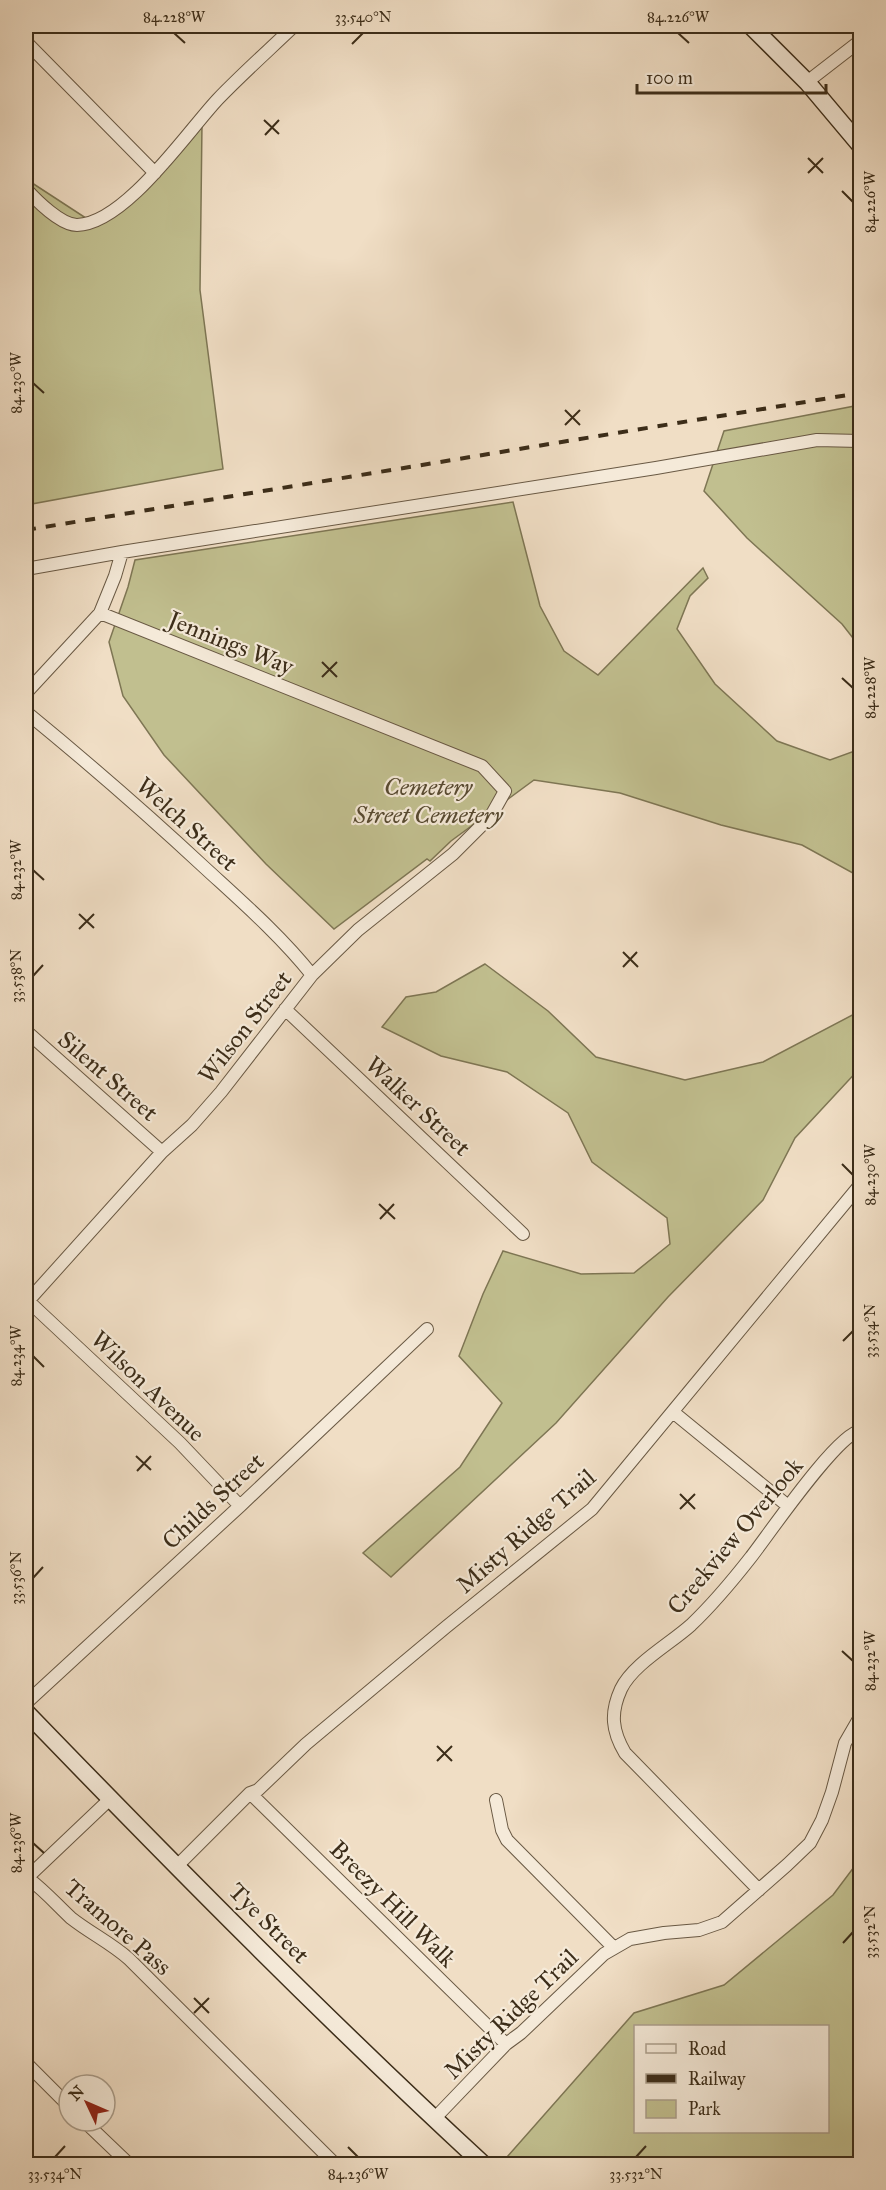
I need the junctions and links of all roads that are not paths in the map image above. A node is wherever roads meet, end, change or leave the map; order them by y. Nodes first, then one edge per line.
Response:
1 (294, 26) edge
2 (751, 26) edge
3 (861, 41) edge
4 (26, 42) edge
5 (807, 82) junction
6 (861, 145) edge
7 (155, 173) junction
8 (26, 189) edge
9 (861, 441) edge
10 (122, 552) junction
11 (26, 569) edge
12 (100, 613) junction
13 (26, 693) edge
14 (26, 712) edge
15 (505, 791) joint
16 (312, 975) junction
17 (285, 1009) junction
18 (26, 1031) edge
19 (162, 1152) junction
20 (861, 1185) edge
21 (523, 1234) dead end
22 (27, 1300) edge
23 (427, 1329) dead end
24 (673, 1412) junction
25 (861, 1431) edge
26 (240, 1506) junction
27 (788, 1506) junction
28 (26, 1703) edge
29 (26, 1712) edge
30 (861, 1717) edge
31 (250, 1793) junction
32 (110, 1798) junction
33 (496, 1800) dead end
34 (177, 1866) junction
35 (28, 1876) edge
36 (759, 1890) junction
37 (614, 1948) junction
38 (506, 2044) junction
39 (26, 2063) edge
40 (57, 2094) edge
41 (434, 2118) junction
42 (97, 2133) edge
43 (129, 2164) edge
44 (335, 2164) edge
45 (483, 2164) edge

1 - 7 street
2 - 5 street
3 - 5 street
4 - 7 street
5 - 6 street
7 - 8 street
9 - 10 street
10 - 11 street
10 - 12 street
12 - 13 street
12 - 15 street, Jennings Way
14 - 16 street, Welch Street
15 - 16 street, Wilson Street
16 - 17 street, Wilson Street
17 - 19 street, Wilson Street
17 - 21 street, Walker Street
18 - 19 street, Silent Street
19 - 22 street, Wilson Street
20 - 24 street, Misty Ridge Trail
22 - 26 street, Wilson Avenue
23 - 26 street, Childs Street
24 - 27 street
24 - 31 street, Misty Ridge Trail
25 - 27 street, Creekview Overlook
26 - 28 street, Childs Street
27 - 36 street, Creekview Overlook
29 - 32 street, Tye Street
30 - 36 street, Misty Ridge Trail
31 - 34 street, Misty Ridge Trail
31 - 38 street, Breezy Hill Walk
32 - 34 street, Tye Street
32 - 35 street
33 - 37 street
34 - 41 street, Tye Street
35 - 44 street, Tramore Pass
36 - 37 street, Misty Ridge Trail
37 - 38 street, Misty Ridge Trail
38 - 41 street, Misty Ridge Trail
39 - 40 street
41 - 45 street, Tye Street
42 - 43 street

